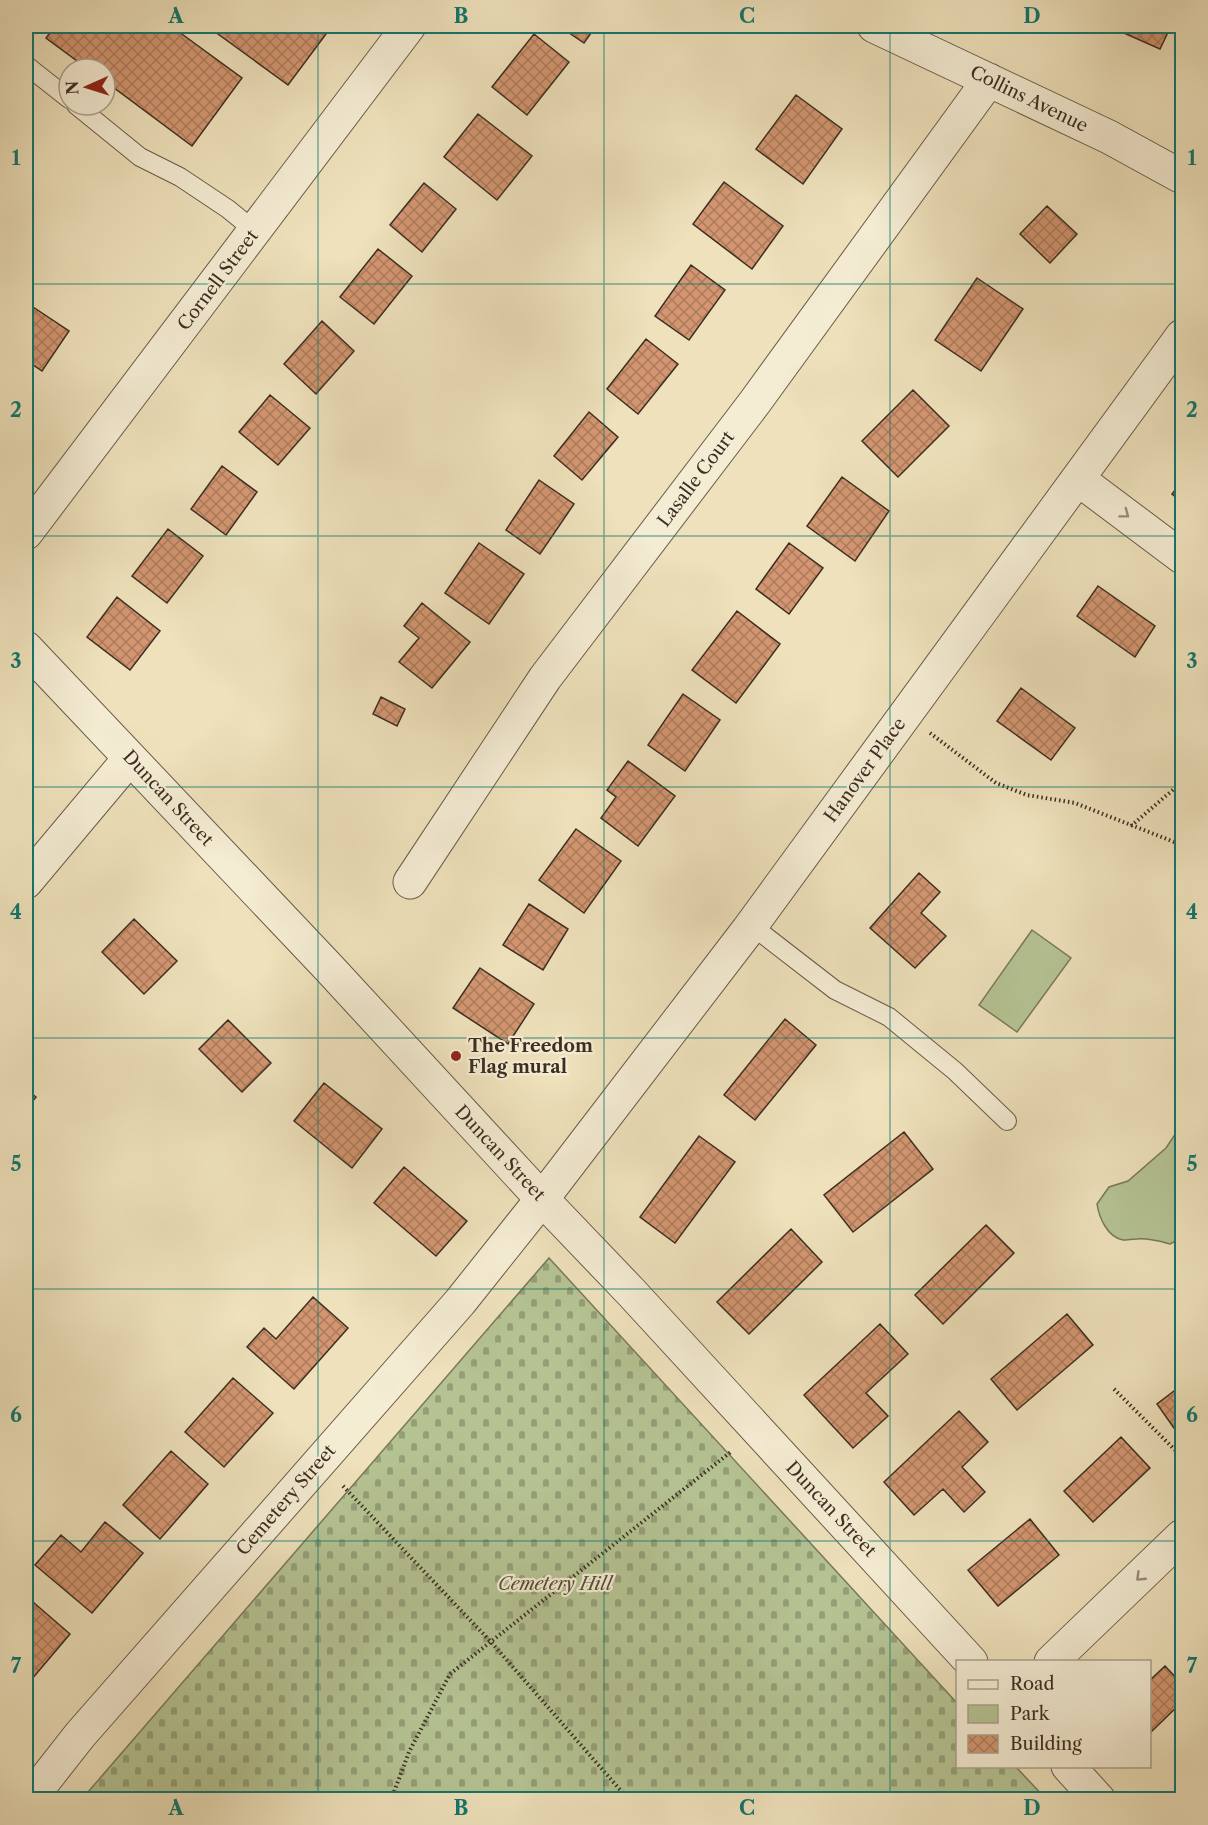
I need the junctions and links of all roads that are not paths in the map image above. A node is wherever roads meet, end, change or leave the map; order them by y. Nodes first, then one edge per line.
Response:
1 (409, 26) edge
2 (874, 26) edge
3 (26, 65) edge
4 (988, 80) junction
5 (57, 90) edge
6 (91, 117) edge
7 (1182, 177) edge
8 (255, 231) junction
9 (1182, 336) edge
10 (1078, 479) junction
11 (26, 533) edge
12 (1182, 557) edge
13 (26, 648) edge
14 (130, 758) junction
15 (26, 882) edge
16 (410, 882) dead end
17 (751, 925) junction
18 (1007, 1121) dead end
19 (542, 1199) junction
20 (1182, 1536) edge
21 (969, 1660) edge
22 (1054, 1660) edge
23 (1069, 1768) edge
24 (29, 1800) edge
25 (1099, 1800) edge

1 - 8 street, Cornell Street
2 - 4 street, Collins Avenue
3 - 5 lane
4 - 7 street, Collins Avenue
4 - 16 street, Lasalle Court
6 - 8 lane
8 - 11 street, Cornell Street
9 - 10 street, Hanover Place
10 -> 12 street
10 - 17 street, Hanover Place
13 - 14 street, Duncan Street
14 - 15 street
14 - 19 street, Duncan Street
17 - 18 lane
17 - 19 street, Hanover Place
19 - 21 street, Duncan Street
19 - 24 street, Cemetery Street
20 -> 22 street
23 - 25 street

